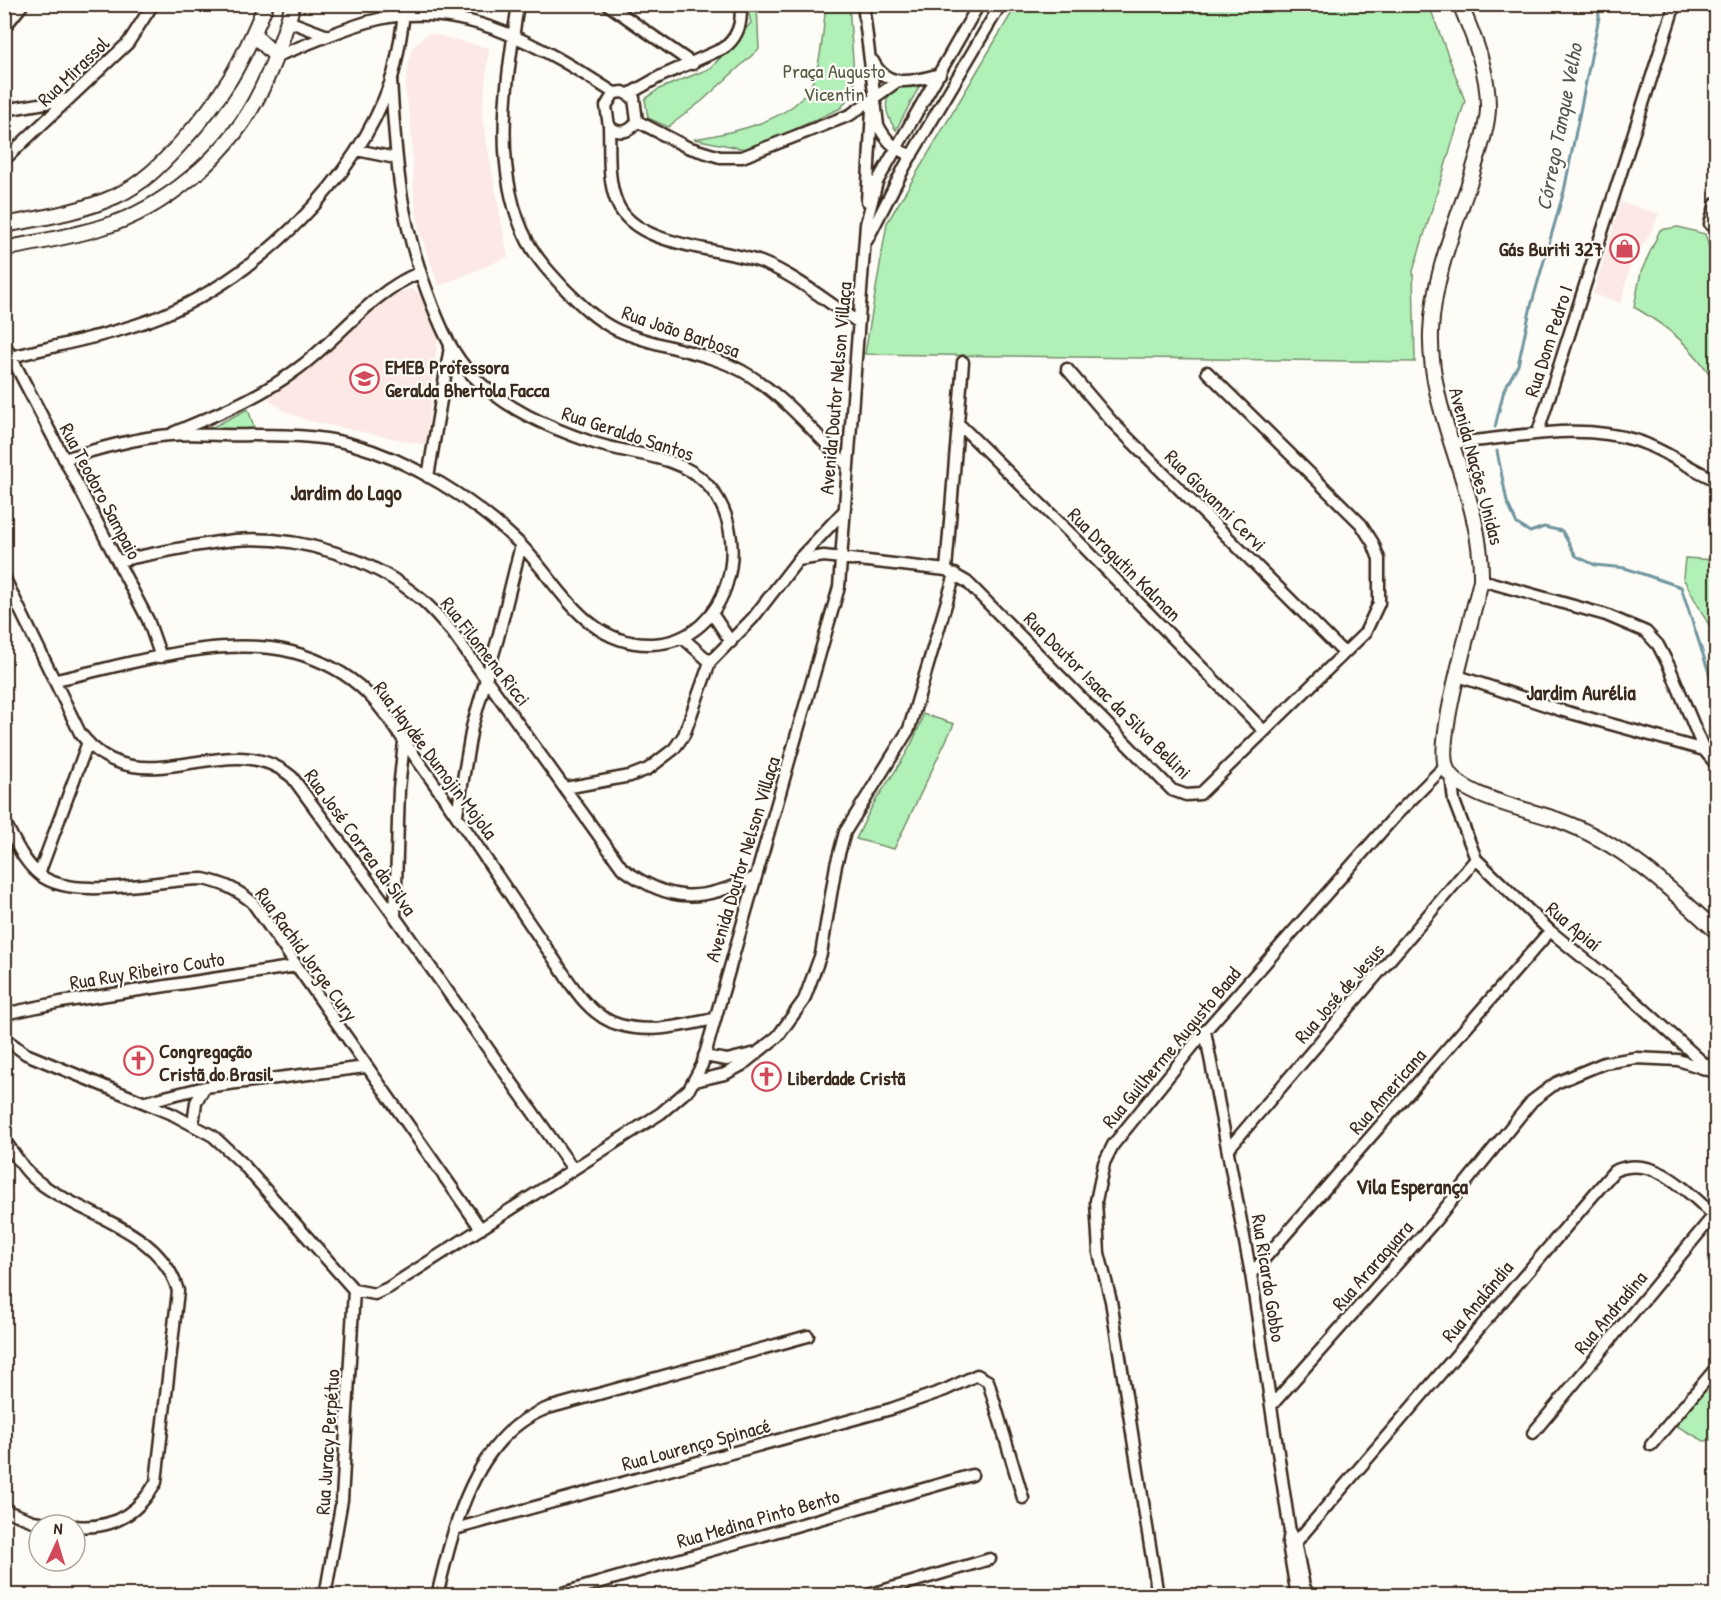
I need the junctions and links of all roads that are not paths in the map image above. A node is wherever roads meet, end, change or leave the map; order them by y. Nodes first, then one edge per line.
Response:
1 (23, 4) edge
2 (153, 4) edge
3 (266, 4) edge
4 (293, 4) edge
5 (518, 4) edge
6 (607, 4) edge
7 (740, 4) edge
8 (864, 4) edge
9 (979, 4) edge
10 (1001, 4) edge
11 (1460, 4) edge
12 (1675, 4) edge
13 (405, 10) edge
14 (288, 21) junction
15 (4, 28) edge
16 (254, 34) junction
17 (514, 34) junction
18 (325, 35) junction
19 (276, 56) junction
20 (870, 56) junction
21 (693, 64) junction
22 (940, 74) junction
23 (392, 79) junction
24 (898, 81) junction
25 (614, 93) junction
26 (629, 94) junction
27 (873, 97) junction
28 (69, 99) junction
29 (4, 111) edge
30 (850, 115) junction
31 (637, 121) junction
32 (870, 121) junction
33 (609, 126) junction
34 (869, 144) junction
35 (896, 148) junction
36 (357, 150) junction
37 (912, 155) junction
38 (395, 158) junction
39 (4, 160) edge
40 (901, 174) junction
41 (877, 182) junction
42 (1716, 203) edge
43 (866, 224) junction
44 (1710, 224) dead end
45 (4, 225) edge
46 (866, 243) junction
47 (4, 249) edge
48 (419, 273) junction
49 (858, 322) junction
50 (4, 343) edge
51 (450, 347) junction
52 (11, 357) junction
53 (963, 362) dead end
54 (1067, 369) dead end
55 (1207, 372) dead end
56 (958, 423) junction
57 (1538, 432) junction
58 (168, 435) junction
59 (1450, 443) junction
60 (64, 459) junction
61 (847, 465) junction
62 (428, 477) junction
63 (1716, 480) edge
64 (843, 512) junction
65 (520, 545) junction
66 (842, 558) junction
67 (798, 560) junction
68 (118, 561) junction
69 (951, 572) junction
70 (4, 577) edge
71 (1481, 580) junction
72 (713, 615) junction
73 (683, 638) junction
74 (731, 642) junction
75 (1344, 653) junction
76 (161, 657) junction
77 (710, 662) junction
78 (1458, 676) junction
79 (486, 677) junction
80 (56, 680) junction
81 (1264, 731) junction
82 (88, 742) junction
83 (404, 742) junction
84 (1704, 750) junction
85 (1716, 764) edge
86 (1448, 771) junction
87 (565, 788) junction
88 (457, 814) junction
89 (4, 821) edge
90 (1476, 860) junction
91 (39, 874) junction
92 (756, 877) junction
93 (395, 918) junction
94 (1550, 931) junction
95 (1716, 931) edge
96 (297, 966) junction
97 (4, 1014) edge
98 (714, 1019) junction
99 (1205, 1031) junction
100 (5, 1041) edge
101 (758, 1053) junction
102 (704, 1056) junction
103 (366, 1067) junction
104 (1715, 1073) edge
105 (694, 1081) junction
106 (205, 1087) junction
107 (145, 1102) junction
108 (193, 1125) junction
109 (4, 1140) edge
110 (1228, 1148) junction
111 (573, 1169) junction
112 (1715, 1216) edge
113 (481, 1228) junction
114 (1251, 1274) junction
115 (354, 1290) junction
116 (808, 1336) dead end
117 (1716, 1368) edge
118 (1270, 1406) junction
119 (1533, 1433) dead end
120 (1651, 1445) dead end
121 (972, 1475) dead end
122 (1023, 1498) dead end
123 (4, 1510) edge
124 (27, 1519) edge
125 (87, 1526) edge
126 (455, 1529) junction
127 (1292, 1539) junction
128 (990, 1559) dead end
129 (325, 1596) edge
130 (437, 1596) edge
131 (553, 1596) edge
132 (865, 1596) edge
133 (1158, 1596) edge
134 (1297, 1596) edge
135 (1309, 1596) edge

1 - 15 street
2 - 28 street, Rua Mirassol
3 - 14 street
3 - 16 street
4 - 14 street
5 - 17 street, Rua João Barbosa
6 - 21 street
7 - 21 street
8 - 20 street
9 - 22 street, Avenida Doutor Nelson Villaça
10 - 37 street, Avenida Doutor Nelson Villaça
11 - 59 street, Avenida Nações Unidas
12 - 57 street, Rua Dom Pedro I
13 - 17 street
13 - 18 street
13 - 23 street
14 - 18 street
14 - 19 street
16 - 19 street
16 - 45 street
17 - 25 street
17 - 61 street, Rua João Barbosa
18 - 19 street
19 - 47 street
20 - 24 street
20 - 27 street
21 - 26 street
22 - 24 street
22 - 35 street, Avenida Doutor Nelson Villaça
23 - 36 street
23 - 38 street, Rua Geraldo Santos
24 - 27 street
25 - 26 street
25 - 33 street
26 - 31 street
27 - 30 street
27 - 32 street
27 - 35 street
28 - 29 street
28 - 39 street, Rua Mirassol
30 - 31 street
30 - 32 street
31 - 33 street
32 - 34 street
33 - 49 street
34 - 41 street
34 - 43 street
35 - 37 street
35 - 41 street, Avenida Doutor Nelson Villaça
36 - 38 street
36 - 52 street
37 - 40 street, Avenida Doutor Nelson Villaça
38 - 48 street, Rua Geraldo Santos
40 - 41 street
40 - 46 street, Avenida Doutor Nelson Villaça
41 - 43 street, Avenida Doutor Nelson Villaça
42 - 44 street
43 - 46 street, Avenida Doutor Nelson Villaça
46 - 49 street, Avenida Doutor Nelson Villaça
48 - 51 street, Rua Geraldo Santos
48 - 58 street
49 - 61 street, Avenida Doutor Nelson Villaça
50 - 52 street, Rua Teodoro Sampaio
51 - 62 street
51 - 72 street, Rua Geraldo Santos
52 - 60 street, Rua Teodoro Sampaio
53 - 56 street
54 - 75 street, Rua Giovanni Cervi
55 - 75 street, Rua Doutor Isaac da Silva Bellini
56 - 69 street
56 - 81 street, Rua Dragutin Kalman
57 - 59 street
57 - 63 street
58 - 60 street
58 - 62 street
59 - 71 street, Avenida Nações Unidas
60 - 68 street, Rua Teodoro Sampaio
61 - 64 street, Avenida Doutor Nelson Villaça
62 - 65 street
64 - 66 street, Avenida Doutor Nelson Villaça
64 - 67 street
65 - 73 street
65 - 79 street
66 - 67 street
66 - 69 street
66 - 92 street, Avenida Doutor Nelson Villaça
67 - 74 street
68 - 76 street, Rua Teodoro Sampaio
68 - 79 street, Rua Filomena Ricci
69 - 81 street, Rua Doutor Isaac da Silva Bellini
69 - 101 street
70 - 80 street, Rua José Correa da Silva
71 - 78 street, Avenida Nações Unidas
71 - 84 street
72 - 73 street
72 - 74 street
73 - 77 street
74 - 77 street
75 - 81 street, Rua Doutor Isaac da Silva Bellini
76 - 80 street, Rua Haydée Dumojin Mojola
76 - 83 street, Rua Haydée Dumojin Mojola
77 - 87 street
78 - 84 street
78 - 86 street, Avenida Nações Unidas
79 - 87 street, Rua Filomena Ricci
79 - 88 street
80 - 82 street, Rua José Correa da Silva
82 - 91 street
82 - 93 street, Rua José Correa da Silva
83 - 88 street, Rua Haydée Dumojin Mojola
83 - 93 street
84 - 85 street
86 - 90 street, Rua Apiaí
86 - 95 street
86 - 99 street, Rua Guilherme Augusto Baad
87 - 92 street, Rua Filomena Ricci
88 - 98 street, Rua Haydée Dumojin Mojola
89 - 91 street, Rua Rachid Jorge Cury
90 - 94 street, Rua Apiaí
90 - 110 street, Rua José de Jesus
91 - 96 street, Rua Rachid Jorge Cury
92 - 98 street, Avenida Doutor Nelson Villaça
93 - 111 street, Rua José Correa da Silva
94 - 104 street, Rua Apiaí
94 - 114 street, Rua Americana
96 - 97 street, Rua Ruy Ribeiro Couto
96 - 103 street, Rua Rachid Jorge Cury
98 - 102 street, Avenida Doutor Nelson Villaça
99 - 110 street, Rua Ricardo Gobbo
99 - 133 street, Rua Guilherme Augusto Baad
100 - 107 street
101 - 102 street
101 - 105 street
102 - 105 street, Avenida Doutor Nelson Villaça
103 - 106 street
103 - 113 street, Rua Rachid Jorge Cury
104 - 118 street, Rua Araraquara
105 - 111 street, Avenida Doutor Nelson Villaça
106 - 107 street
106 - 108 street
107 - 108 street
108 - 115 street
109 - 125 street
110 - 114 street, Rua Ricardo Gobbo
111 - 113 street, Avenida Doutor Nelson Villaça
112 - 119 street, Rua Andradina
112 - 127 street, Rua Analândia
113 - 115 street, Avenida Doutor Nelson Villaça
114 - 118 street, Rua Ricardo Gobbo
115 - 129 street, Rua Juracy Perpétuo
116 - 126 street
117 - 120 street
118 - 127 street, Rua Ricardo Gobbo
121 - 131 street, Rua Medina Pinto Bento
122 - 126 street, Rua Lourenço Spinacé
123 - 124 street
126 - 130 street
127 - 134 street, Rua Ricardo Gobbo
127 - 135 street, Rua Ricardo Gobbo
128 - 132 street

